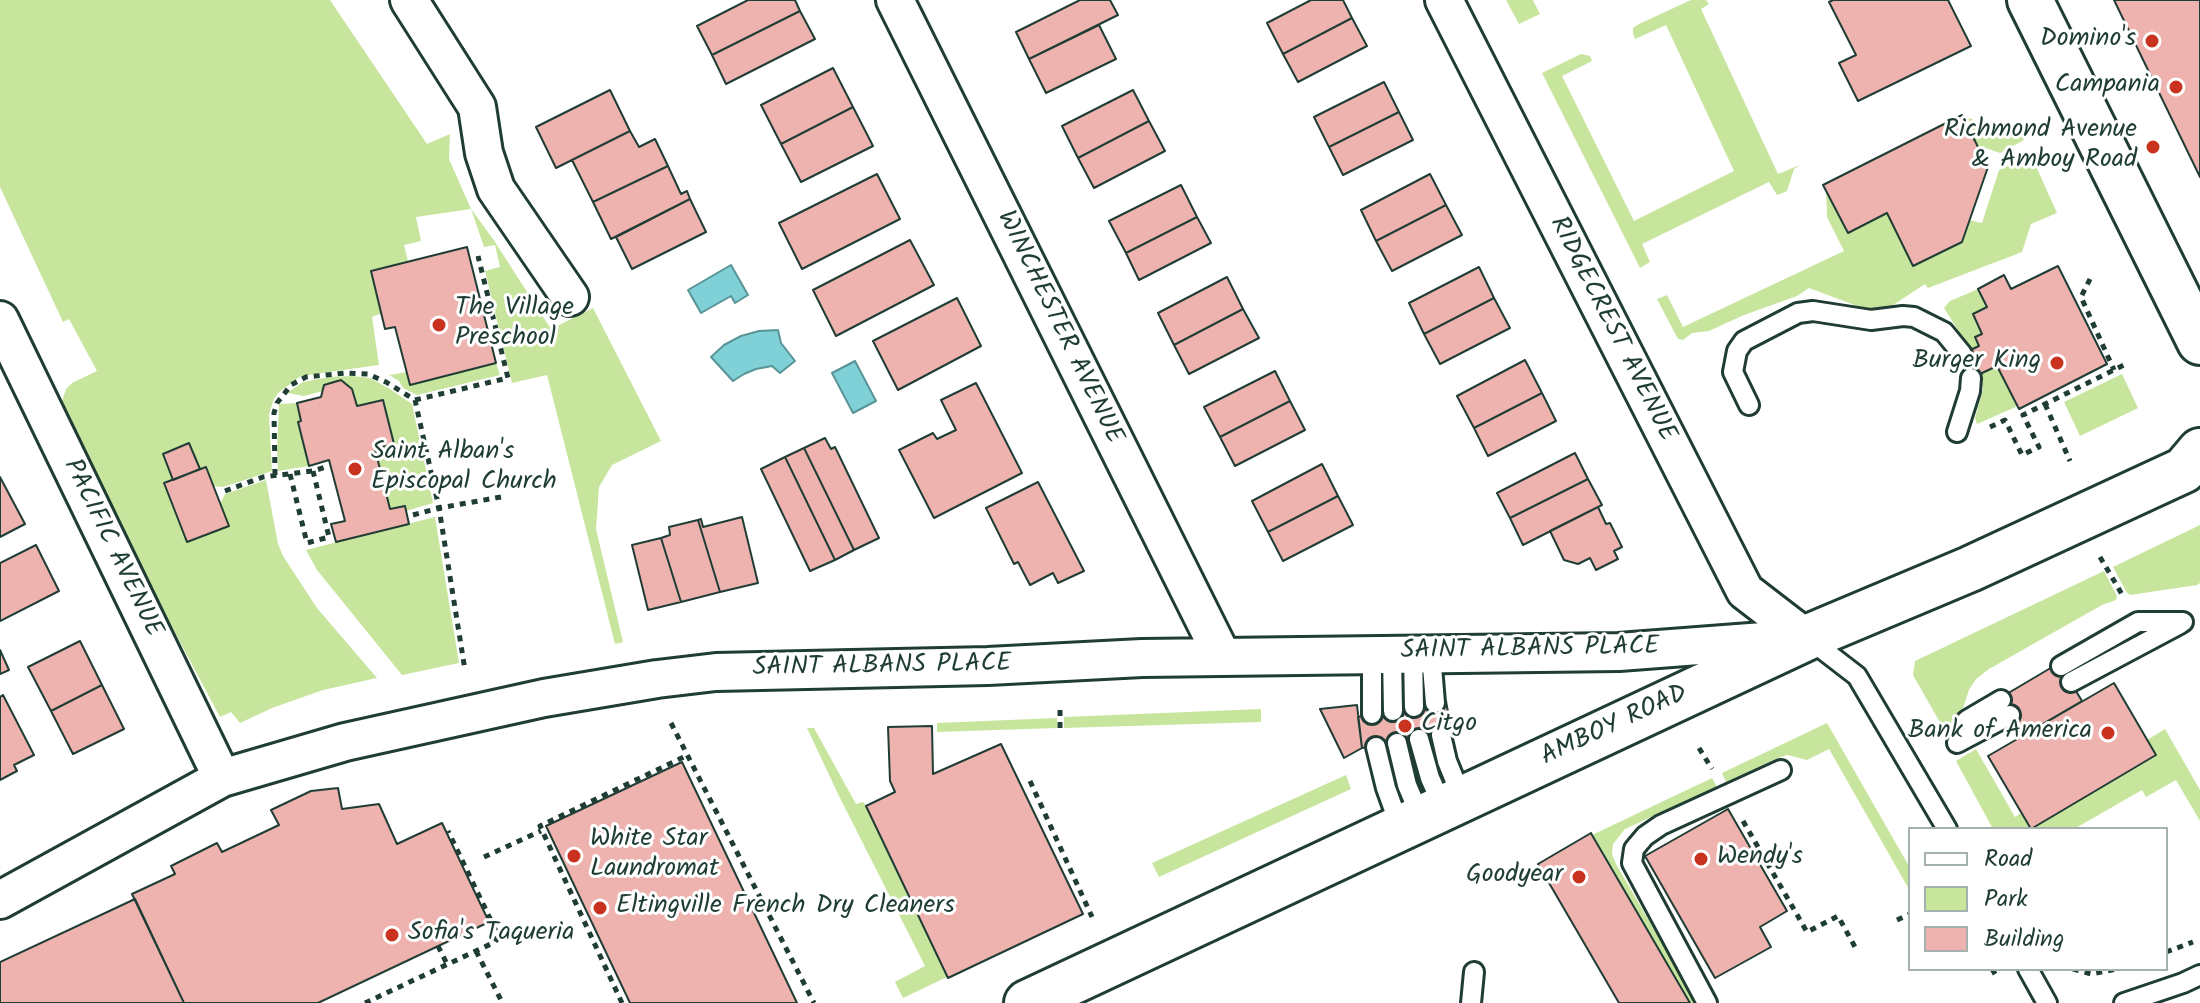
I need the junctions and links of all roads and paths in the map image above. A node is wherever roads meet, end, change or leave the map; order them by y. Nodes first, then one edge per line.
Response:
1 (409, 0) edge
2 (895, 0) edge
3 (1444, 0) edge
4 (2030, 0) edge
5 (478, 256) dead end
6 (2090, 279) dead end
7 (570, 297) dead end
8 (0, 320) edge
9 (2200, 342) edge
10 (1962, 354) dead end
11 (2128, 363) dead end
12 (2114, 370) junction
13 (1971, 378) dead end
14 (415, 400) junction
15 (2045, 404) junction
16 (1749, 405) dead end
17 (1982, 431) dead end
18 (1957, 432) dead end
19 (2200, 451) edge
20 (2070, 461) dead end
21 (326, 467) dead end
22 (313, 471) junction
23 (290, 474) junction
24 (275, 475) junction
25 (225, 491) dead end
26 (501, 497) dead end
27 (439, 508) junction
28 (413, 515) dead end
29 (2099, 556) dead end
30 (2124, 597) dead end
31 (2183, 622) dead end
32 (1806, 638) junction
33 (1402, 654) junction
34 (1222, 656) junction
35 (465, 670) dead end
36 (2066, 674) dead end
37 (1435, 703) dead end
38 (1060, 707) dead end
39 (1414, 707) dead end
40 (1393, 711) dead end
41 (1372, 714) dead end
42 (1967, 720) dead end
43 (671, 723) dead end
44 (1060, 728) dead end
45 (1441, 735) dead end
46 (1419, 739) dead end
47 (1397, 743) dead end
48 (1957, 743) dead end
49 (1376, 747) dead end
50 (688, 755) junction
51 (1781, 770) dead end
52 (222, 778) junction
53 (1030, 781) dead end
54 (1431, 812) junction
55 (1741, 818) dead end
56 (1946, 827) edge
57 (541, 831) junction
58 (449, 834) dead end
59 (484, 857) dead end
60 (0, 900) edge
61 (1908, 915) edge
62 (1092, 917) dead end
63 (1897, 920) dead end
64 (2193, 942) dead end
65 (438, 946) dead end
66 (1855, 947) dead end
67 (476, 951) junction
68 (2168, 951) edge
69 (447, 964) junction
70 (2029, 971) edge
71 (2080, 971) edge
72 (2107, 971) edge
73 (1474, 972) dead end
74 (2200, 975) edge
75 (502, 1002) edge
76 (365, 1003) edge
77 (622, 1003) edge
78 (814, 1003) edge
79 (1027, 1003) edge
80 (1471, 1003) edge
81 (1707, 1003) edge
82 (2047, 1003) edge
83 (2124, 1003) edge

1 - 7 street
2 - 34 street, WINCHESTER AVENUE
3 - 32 street, RIDGECREST AVENUE
4 - 9 main road
5 - 14 path
6 - 12 path
8 - 52 street, PACIFIC AVENUE
10 - 16 lane
11 - 12 path
12 - 15 path
13 - 18 lane
14 - 24 path
14 - 27 path
15 - 17 path
15 - 20 path
19 - 32 main road, AMBOY ROAD
21 - 22 path
22 - 23 path
22 - 23 path
23 - 24 path
24 - 25 path
26 - 27 path
27 - 28 path
27 - 35 path
29 - 30 path
31 - 36 lane
32 - 33 street, SAINT ALBANS PLACE
32 - 54 main road, AMBOY ROAD
32 - 56 lane
33 - 34 street, SAINT ALBANS PLACE
33 - 37 lane
33 - 39 lane
33 - 40 lane
33 - 41 lane
34 - 52 street, SAINT ALBANS PLACE
38 - 44 path
42 - 48 lane
43 - 50 path
45 - 54 lane
46 - 54 lane
47 - 54 lane
49 - 54 lane
50 - 57 path
50 - 78 path
51 - 81 lane
52 - 60 street, SAINT ALBANS PLACE
53 - 62 path
54 - 79 main road, AMBOY ROAD
55 - 66 path
57 - 59 path
57 - 77 path
58 - 67 path
61 - 63 path
64 - 68 path
65 - 69 path
67 - 69 path
67 - 75 path
69 - 76 path
70 - 82 lane
71 - 72 path
73 - 80 lane
74 - 83 lane

